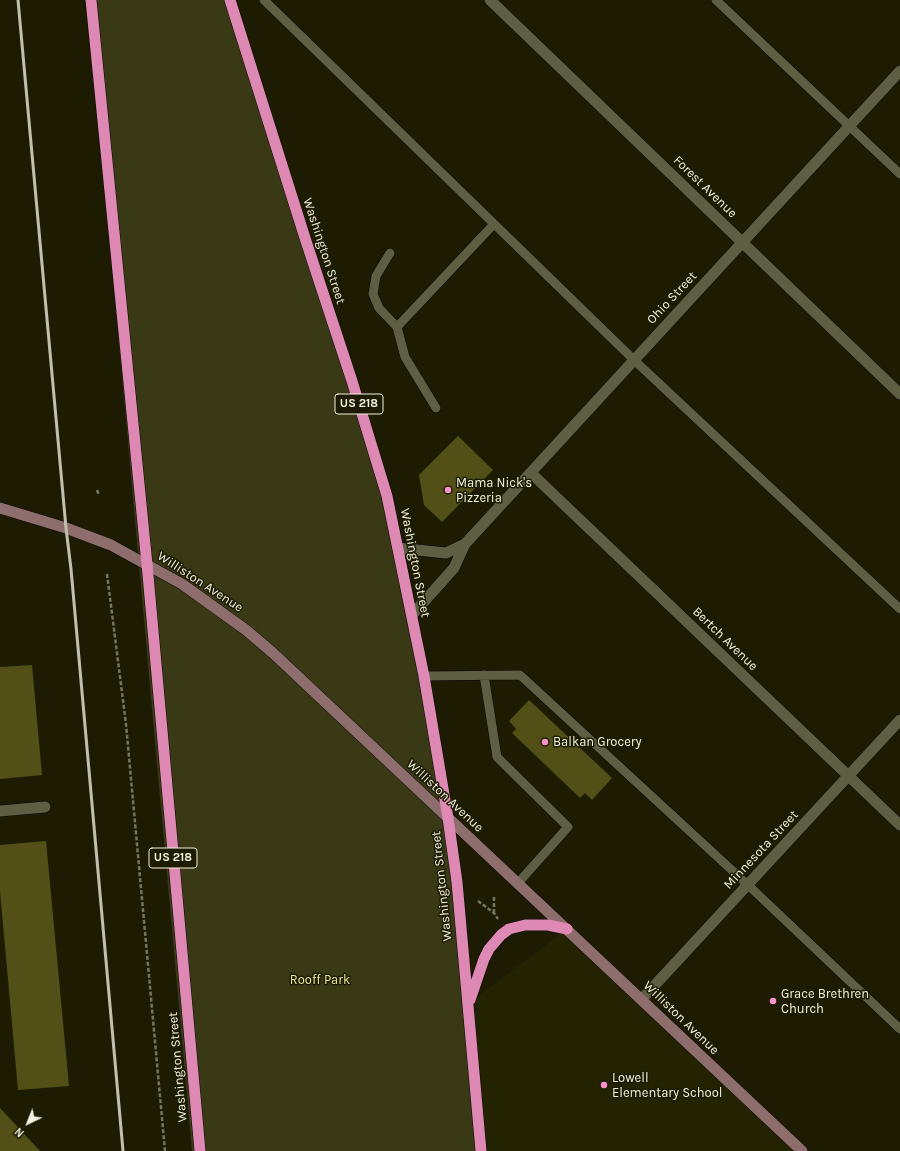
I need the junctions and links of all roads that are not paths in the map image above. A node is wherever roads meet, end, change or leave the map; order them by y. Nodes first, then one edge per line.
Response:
1 (91, 0) edge
2 (264, 0) edge
3 (490, 0) edge
4 (716, 0) edge
5 (233, 1) edge
6 (900, 71) edge
7 (850, 126) junction
8 (900, 174) edge
9 (494, 224) junction
10 (742, 243) junction
11 (390, 253) dead end
12 (397, 327) junction
13 (634, 360) junction
14 (900, 394) edge
15 (436, 408) dead end
16 (531, 473) junction
17 (0, 508) edge
18 (465, 544) junction
19 (398, 548) junction
20 (147, 564) junction
21 (900, 609) edge
22 (412, 615) junction
23 (484, 675) junction
24 (424, 676) junction
25 (900, 720) edge
26 (848, 776) junction
27 (45, 807) dead end
28 (0, 811) edge
29 (448, 818) junction
30 (900, 825) edge
31 (518, 883) junction
32 (748, 885) junction
33 (567, 929) junction
34 (642, 999) junction
35 (468, 1004) junction
36 (900, 1029) edge
37 (200, 1151) edge
38 (481, 1151) edge
39 (802, 1151) edge

1 - 20 highway, Washington Street / US 218
2 - 9 lane
3 - 10 street, Forest Avenue
4 - 7 lane
5 - 19 highway, Washington Street / US 218
6 - 7 street, Ohio Street
7 - 8 lane
7 - 10 street, Ohio Street
9 - 12 lane
9 - 13 lane
10 - 13 street, Ohio Street
10 - 14 street, Forest Avenue
11 - 12 lane
12 - 15 lane
13 - 16 street, Ohio Street
13 - 21 lane
16 - 18 street, Ohio Street
16 - 26 street, Bertch Avenue
17 - 20 main road, Williston Avenue
18 - 19 street, Ohio Street
18 - 22 street, Ohio Street
19 - 22 highway, Washington Street / US 218
20 - 29 main road, Williston Avenue
20 - 37 highway, Washington Street / US 218
22 - 24 highway, Washington Street / US 218
23 - 24 lane
23 - 31 lane
23 - 32 lane
24 - 29 highway, Washington Street / US 218
25 - 26 street, Minnesota Street
26 - 30 street, Bertch Avenue
26 - 32 street, Minnesota Street
27 - 28 street
29 - 31 main road, Williston Avenue
29 - 35 highway, Washington Street / US 218
31 - 33 main road, Williston Avenue
32 - 34 street, Minnesota Street
32 - 36 lane
33 - 34 main road, Williston Avenue
33 - 35 highway
34 - 39 main road, Williston Avenue
35 - 38 highway, Washington Street / US 218

